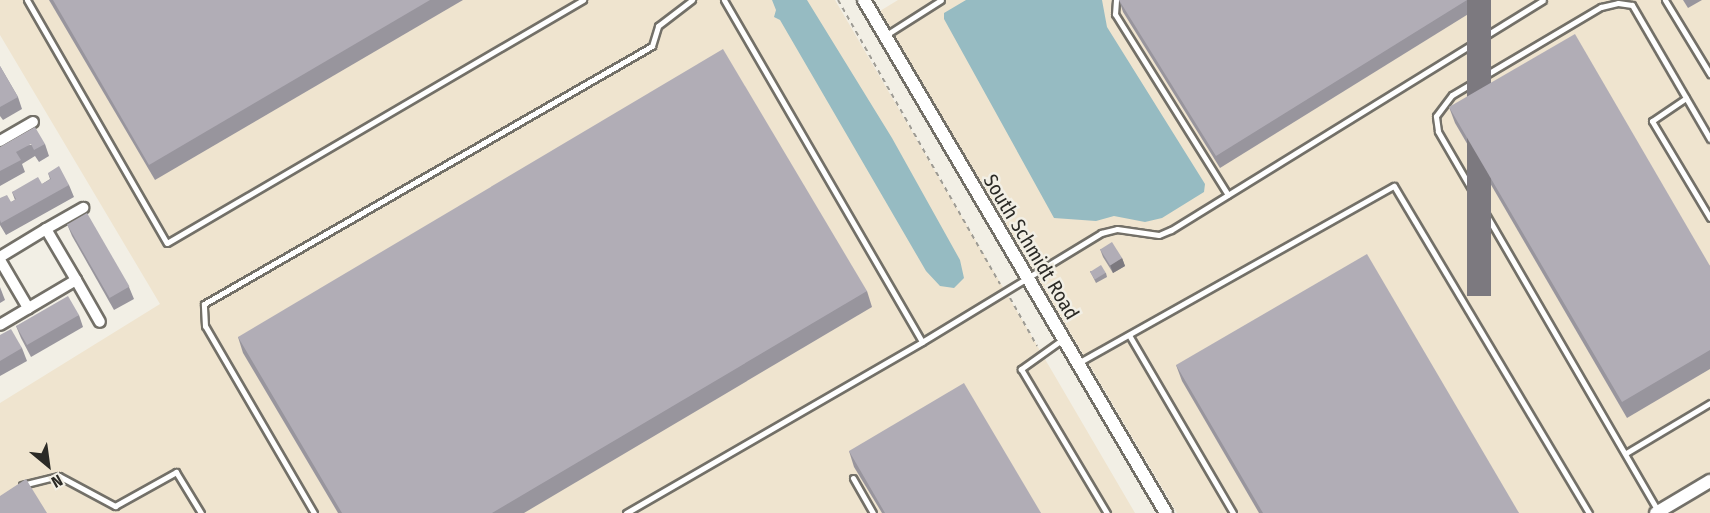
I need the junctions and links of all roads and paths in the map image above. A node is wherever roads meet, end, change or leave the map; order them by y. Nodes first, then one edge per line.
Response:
1 (27, 0) edge
2 (583, 0) edge
3 (692, 0) edge
4 (724, 0) edge
5 (838, 0) edge
6 (864, 0) edge
7 (941, 0) edge
8 (1116, 0) edge
9 (1543, 0) edge
10 (1665, 0) edge
11 (682, 3) edge
12 (884, 35) junction
13 (1710, 74) edge
14 (1686, 98) junction
15 (33, 122) dead end
16 (1710, 139) edge
17 (0, 141) edge
18 (1227, 195) junction
19 (83, 208) dead end
20 (1710, 218) edge
21 (46, 230) junction
22 (0, 258) edge
23 (76, 280) junction
24 (1028, 280) junction
25 (1006, 293) junction
26 (28, 308) junction
27 (100, 322) dead end
28 (0, 326) edge
29 (1129, 335) junction
30 (1063, 339) junction
31 (922, 342) junction
32 (1038, 347) dead end
33 (1078, 363) junction
34 (1710, 403) edge
35 (1626, 453) junction
36 (853, 478) dead end
37 (1710, 481) edge
38 (18, 488) edge
39 (1657, 512) edge
40 (201, 513) edge
41 (314, 513) edge
42 (626, 513) edge
43 (873, 513) edge
44 (1107, 513) edge
45 (1166, 513) edge
46 (1233, 513) edge
47 (1589, 513) edge

1 - 2 lane
3 - 11 lane
4 - 31 lane
5 - 25 path
6 - 12 street, South Schmidt Road
7 - 12 lane
8 - 18 lane
9 - 18 lane
10 - 13 lane
11 - 41 lane
12 - 24 street, South Schmidt Road
14 - 16 lane
14 - 20 lane
14 - 35 lane
15 - 17 street
18 - 24 lane
19 - 21 street
21 - 22 street
21 - 23 street
22 - 26 street
23 - 26 street
23 - 27 street
24 - 25 lane
24 - 30 street, South Schmidt Road
25 - 31 lane
25 - 32 path
26 - 28 street
29 - 33 lane
29 - 46 lane
29 - 47 lane
30 - 33 street, South Schmidt Road
30 - 44 lane
31 - 42 lane
33 - 45 street, South Schmidt Road
34 - 35 lane
35 - 39 lane
36 - 43 lane
37 - 39 street
38 - 40 lane

